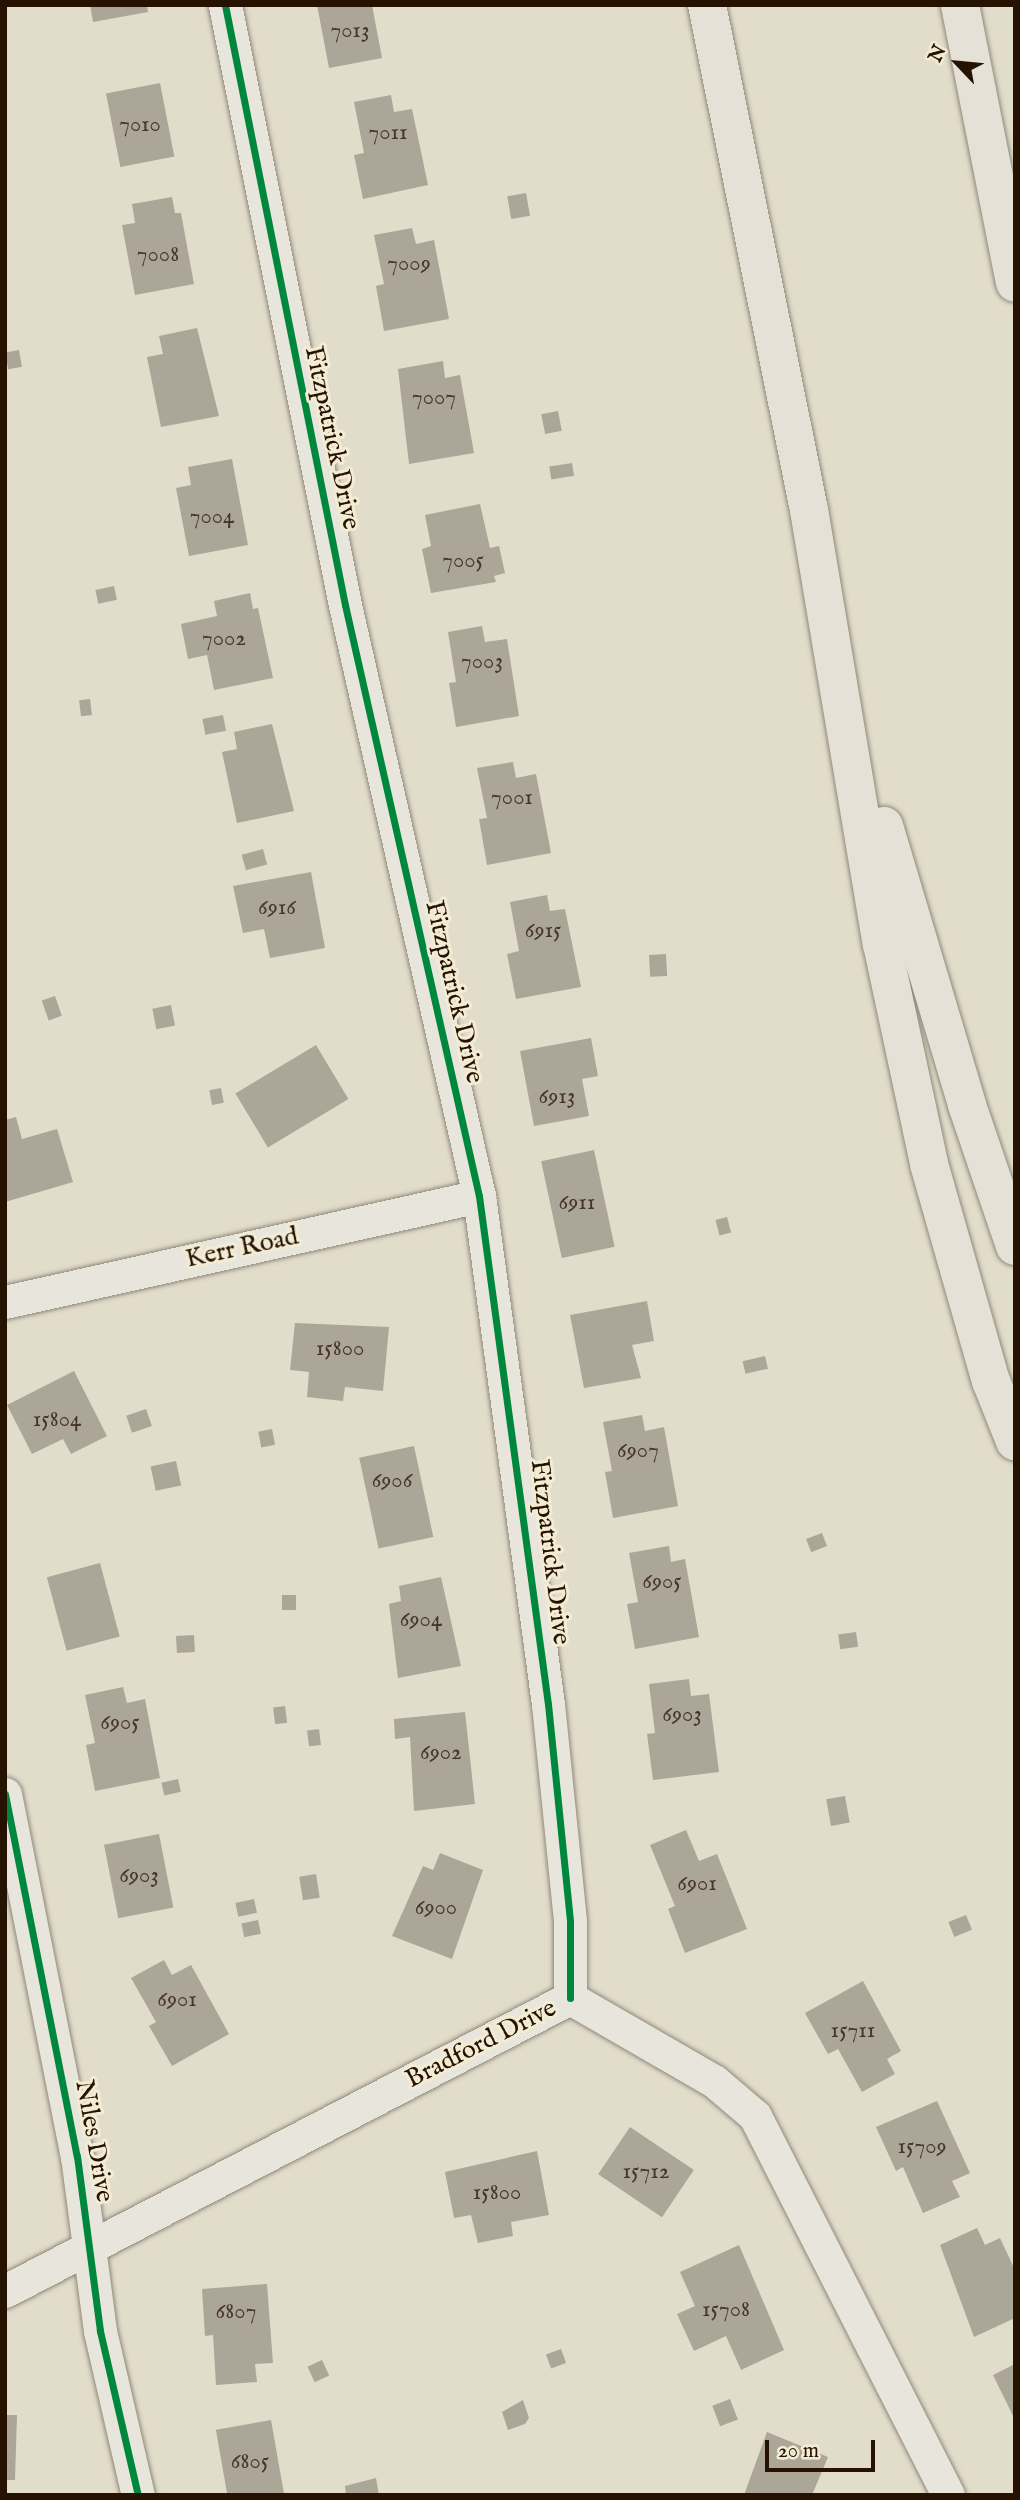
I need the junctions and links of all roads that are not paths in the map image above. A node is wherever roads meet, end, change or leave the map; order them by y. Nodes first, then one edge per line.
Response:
1 (225, 5) edge
2 (707, 5) edge
3 (960, 5) edge
4 (1015, 283) edge
5 (809, 510) junction
6 (479, 1196) junction
7 (1015, 1245) edge
8 (5, 1302) edge
9 (1015, 1441) edge
10 (5, 1794) edge
11 (570, 1998) junction
12 (90, 2244) junction
13 (5, 2291) edge
14 (138, 2495) edge
15 (948, 2495) edge

1 - 6 street, Fitzpatrick Drive
2 - 5 highway
3 - 4 highway
5 - 7 highway
5 - 9 highway
6 - 8 street, Kerr Road
6 - 11 street, Fitzpatrick Drive
10 - 12 street, Niles Drive
11 - 12 street, Bradford Drive
11 - 15 street, Bradford Drive
12 - 13 street, Bradford Drive
12 - 14 street, Niles Drive

